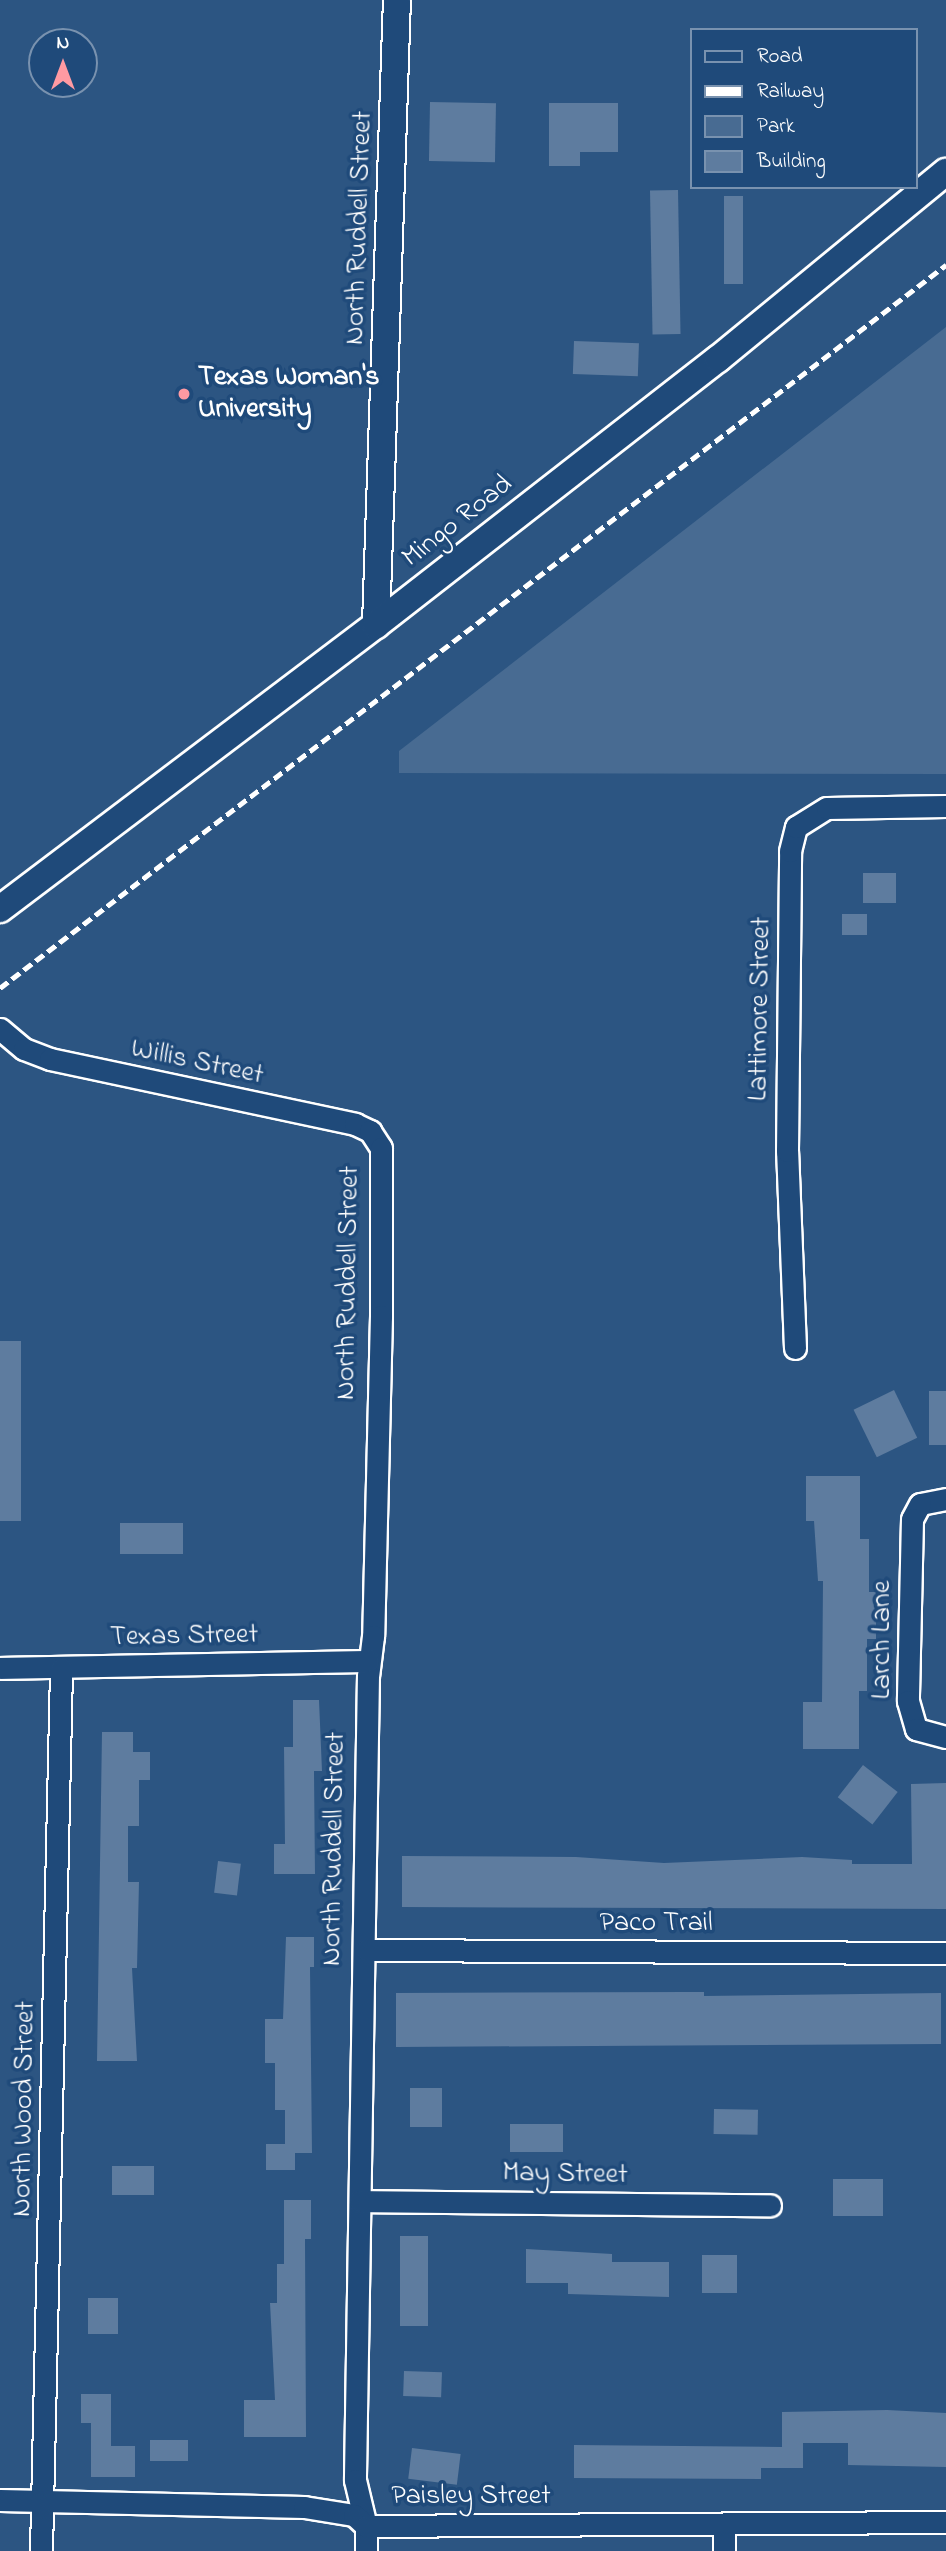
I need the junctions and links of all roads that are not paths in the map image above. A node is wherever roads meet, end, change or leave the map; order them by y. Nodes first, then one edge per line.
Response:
1 (397, 0) edge
2 (946, 172) edge
3 (376, 625) junction
4 (946, 806) edge
5 (0, 909) edge
6 (0, 1029) edge
7 (381, 1148) joint
8 (795, 1348) dead end
9 (946, 1500) edge
10 (369, 1661) junction
11 (0, 1668) edge
12 (61, 1668) junction
13 (946, 1737) edge
14 (366, 1950) junction
15 (946, 1953) edge
16 (360, 2201) junction
17 (769, 2205) dead end
18 (0, 2500) edge
19 (41, 2500) junction
20 (946, 2522) edge
21 (724, 2524) junction
22 (366, 2526) junction
23 (41, 2551) edge
24 (366, 2551) edge
25 (724, 2551) edge

1 - 3 street, North Ruddell Street
2 - 3 street, Mingo Road
3 - 5 street, Mingo Road
4 - 8 street, Lattimore Street
6 - 7 street, Willis Street
7 - 10 street, North Ruddell Street
9 - 13 street, Larch Lane
10 - 12 street, Texas Street
10 - 14 street, North Ruddell Street
11 - 12 street, Texas Street
12 - 19 street, North Wood Street
14 - 15 street, Paco Trail
14 - 16 street, North Ruddell Street
16 - 17 street, May Street
16 - 22 street, North Ruddell Street
18 - 19 street, Paisley Street
19 - 22 street, Paisley Street
19 - 23 street, North Wood Street
20 - 21 street, Paisley Street
21 - 22 street, Paisley Street
21 - 25 street
22 - 24 street, North Ruddell Street

